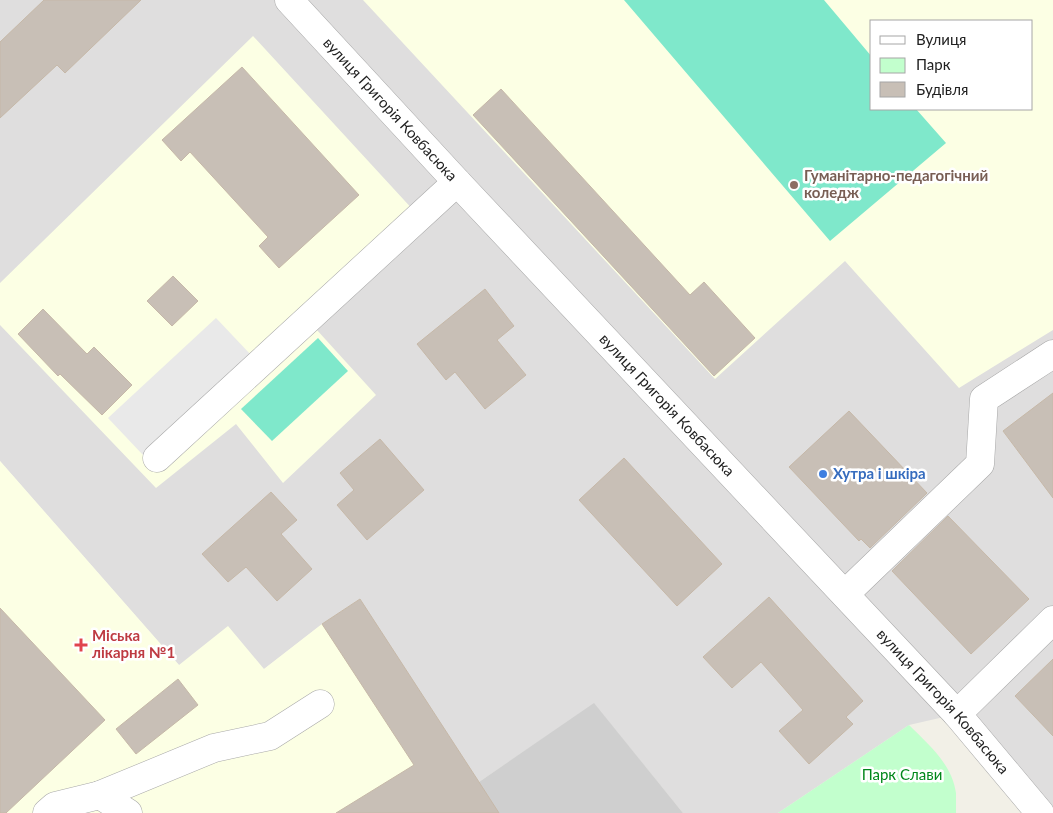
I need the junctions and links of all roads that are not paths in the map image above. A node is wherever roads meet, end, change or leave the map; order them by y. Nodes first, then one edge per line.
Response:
1 (289, 0) edge
2 (457, 182) junction
3 (1053, 354) edge
4 (157, 458) dead end
5 (845, 594) junction
6 (1053, 620) edge
7 (320, 704) dead end
8 (957, 714) junction
9 (100, 795) junction
10 (47, 813) edge
11 (128, 813) edge
12 (1040, 813) edge

1 - 2 street, вулиця Григорія Ковбасюка
2 - 4 street
2 - 5 street, вулиця Григорія Ковбасюка
3 - 5 street
5 - 8 street, вулиця Григорія Ковбасюка
6 - 8 street
7 - 9 street
8 - 12 street, вулиця Григорія Ковбасюка
9 - 10 street
9 - 11 street

